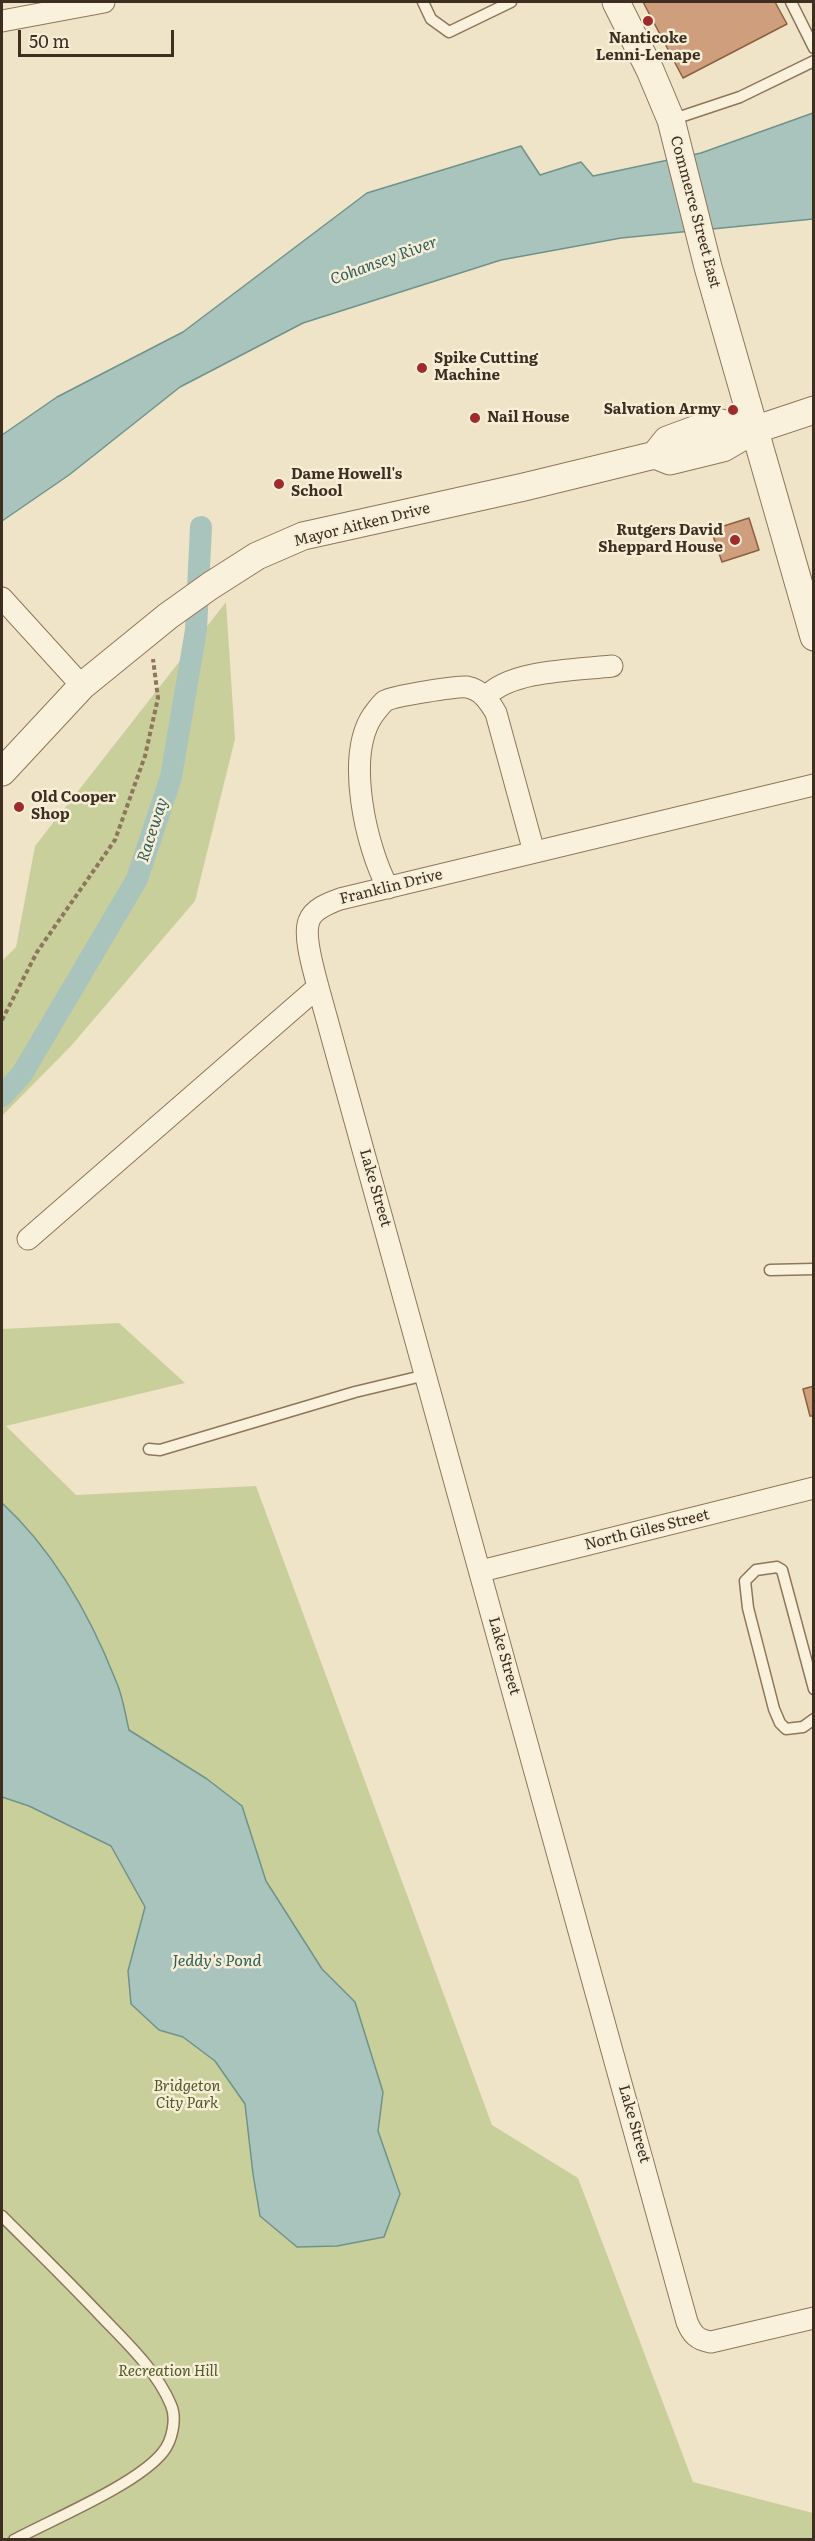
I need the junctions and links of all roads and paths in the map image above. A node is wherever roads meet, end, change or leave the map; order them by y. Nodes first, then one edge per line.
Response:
1 (104, 2) edge
2 (423, 2) edge
3 (511, 2) edge
4 (616, 2) edge
5 (791, 2) edge
6 (2, 21) edge
7 (813, 48) edge
8 (813, 61) edge
9 (674, 132) junction
10 (813, 410) edge
11 (754, 430) junction
12 (2, 598) edge
13 (813, 637) edge
14 (140, 638) junction
15 (612, 666) dead end
16 (82, 686) junction
17 (487, 696) junction
18 (2, 772) edge
19 (813, 785) edge
20 (534, 852) junction
21 (388, 888) junction
22 (318, 987) junction
23 (2, 1020) edge
24 (28, 1239) dead end
25 (813, 1269) edge
26 (770, 1270) dead end
27 (426, 1375) junction
28 (149, 1449) dead end
29 (813, 1488) edge
30 (481, 1571) junction
31 (808, 1641) edge
32 (813, 1689) edge
33 (813, 1719) edge
34 (2, 2216) edge
35 (813, 2318) edge
36 (14, 2540) edge

1 - 6 street
2 - 3 lane
4 - 9 street, Commerce Street East
5 - 7 lane
8 - 9 lane
9 - 11 street, Commerce Street East
10 - 11 street, Mayor Aitken Drive
11 - 13 street, Commerce Street East
11 - 14 street, Mayor Aitken Drive
12 - 16 street
14 - 16 street, Mayor Aitken Drive
14 - 23 path
15 - 17 street
16 - 18 street, Mayor Aitken Drive
17 - 20 street
17 - 21 street
19 - 20 street, Franklin Drive
20 - 21 street, Franklin Drive
21 - 22 street, Franklin Drive
22 - 24 street
22 - 27 street, Lake Street
25 - 26 lane
27 - 28 lane
27 - 30 street, Lake Street
29 - 30 street, North Giles Street
30 - 35 street, Lake Street
31 - 32 lane
31 - 33 lane
34 - 36 lane

